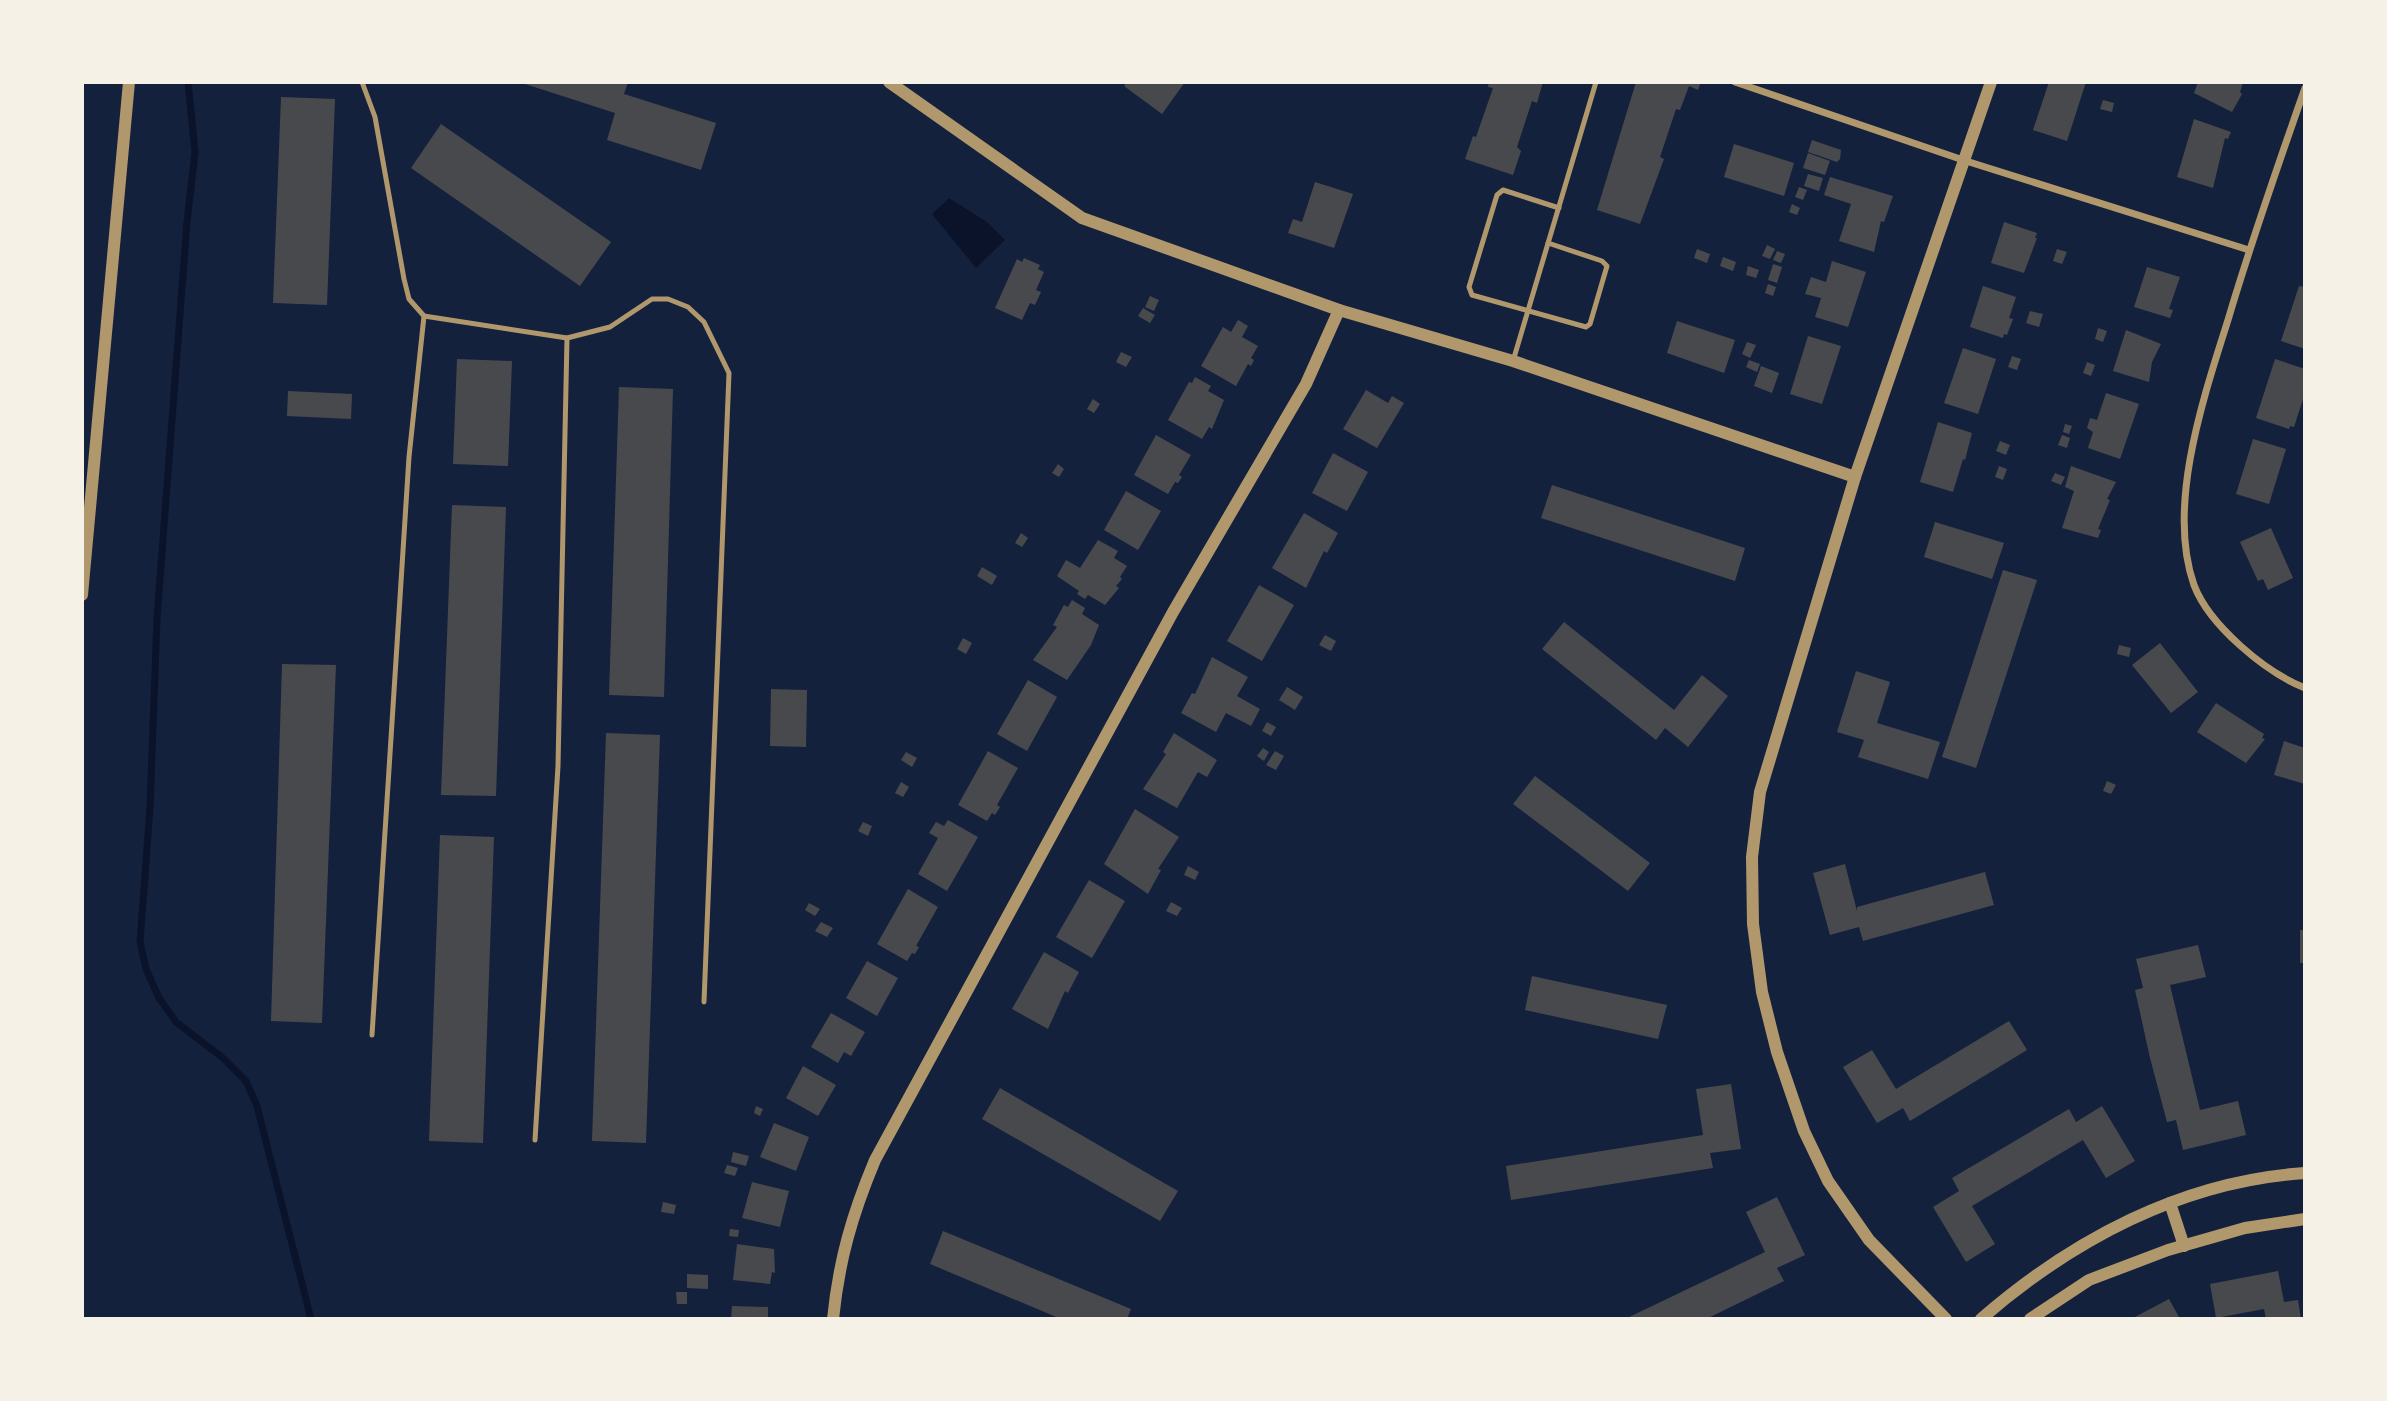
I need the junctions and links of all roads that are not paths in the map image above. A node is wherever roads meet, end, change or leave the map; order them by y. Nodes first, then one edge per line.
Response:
1 (129, 82) edge
2 (362, 82) edge
3 (890, 82) edge
4 (1596, 82) edge
5 (1735, 82) edge
6 (1991, 82) edge
7 (2305, 88) edge
8 (1966, 162) junction
9 (1559, 208) junction
10 (1548, 243) junction
11 (2249, 250) junction
12 (1339, 310) junction
13 (1528, 313) junction
14 (424, 316) junction
15 (567, 338) junction
16 (1513, 361) junction
17 (1855, 477) junction
18 (84, 553) edge
19 (82, 596) edge
20 (2305, 688) edge
21 (704, 1002) dead end
22 (372, 1035) dead end
23 (536, 1140) dead end
24 (2305, 1172) edge
25 (2170, 1203) junction
26 (2305, 1219) edge
27 (2183, 1246) junction
28 (833, 1319) edge
29 (1947, 1319) edge
30 (1981, 1319) edge
31 (2030, 1319) edge

1 - 18 street
2 - 14 lane
3 - 12 street
4 - 9 lane
5 - 8 street
6 - 8 street
7 - 11 street
8 - 11 street
8 - 17 street
9 - 10 lane
9 - 13 lane
10 - 13 lane
10 - 13 lane
11 - 20 street
12 - 16 street
12 - 28 street
13 - 16 lane
14 - 15 lane
14 - 22 lane
15 - 21 lane
15 - 23 lane
16 - 17 street
17 - 29 street
18 - 19 street
24 - 25 street
25 - 27 street
25 - 30 street
26 - 27 street
27 - 31 street

